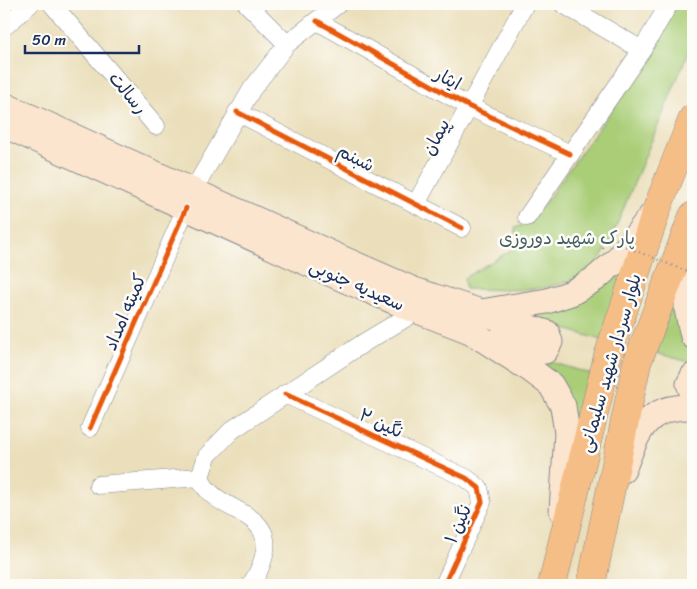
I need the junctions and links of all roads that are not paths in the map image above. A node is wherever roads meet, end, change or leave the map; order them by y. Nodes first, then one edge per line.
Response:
1 (30, 4) edge
2 (52, 4) edge
3 (246, 4) edge
4 (338, 4) edge
5 (525, 4) edge
6 (563, 4) edge
7 (669, 4) edge
8 (317, 20) junction
9 (4, 27) edge
10 (287, 44) junction
11 (642, 50) junction
12 (4, 105) edge
13 (468, 106) junction
14 (237, 112) junction
15 (693, 118) edge
16 (4, 125) edge
17 (156, 126) dead end
18 (570, 154) junction
19 (189, 199) junction
20 (416, 204) junction
21 (658, 206) junction
22 (527, 217) dead end
23 (691, 221) edge
24 (462, 228) dead end
25 (417, 311) junction
26 (475, 321) junction
27 (693, 336) edge
28 (693, 376) edge
29 (285, 394) junction
30 (693, 394) edge
31 (693, 407) edge
32 (90, 428) dead end
33 (200, 477) junction
34 (466, 478) joint
35 (98, 486) dead end
36 (608, 504) junction
37 (560, 550) junction
38 (251, 585) edge
39 (444, 585) edge
40 (552, 585) edge
41 (591, 585) edge

1 - 9 street
2 - 17 street, رسالت
3 - 10 street
4 - 8 street, کمیته امداد
5 - 13 street, پیمان
6 - 11 street
7 - 11 street
8 - 10 street, کمیته امداد
8 - 13 street, ایثار
10 - 14 street, کمیته امداد
11 - 18 street
12 - 19 main road, سعیدیه جنوبی
13 - 18 street, ایثار
13 - 20 street, پیمان
14 - 19 street, کمیته امداد
14 - 20 street, شبنم
15 - 21 highway, بلوار سردار شهید سلیمانی
16 - 19 main road, سعیدیه جنوبی
18 - 22 street
19 - 25 main road, سعیدیه جنوبی
19 - 26 main road, سعیدیه جنوبی
19 - 32 street, کمیته امداد
20 - 24 street, شبنم
21 - 26 main road, سعیدیه جنوبی
21 - 37 highway, بلوار سردار شهید سلیمانی
23 - 27 main road
23 - 36 highway, بلوار سردار شهید سلیمانی
25 - 26 main road, سعیدیه جنوبی
25 - 29 street
26 - 37 main road, سعیدیه جنوبی
28 - 30 main road
29 - 33 street
29 - 34 street, نگین ۲
31 - 36 main road
33 - 35 street
33 - 38 street
34 - 39 street, نگین ۱
36 - 41 highway, بلوار سردار شهید سلیمانی
37 - 40 highway, بلوار سردار شهید سلیمانی

